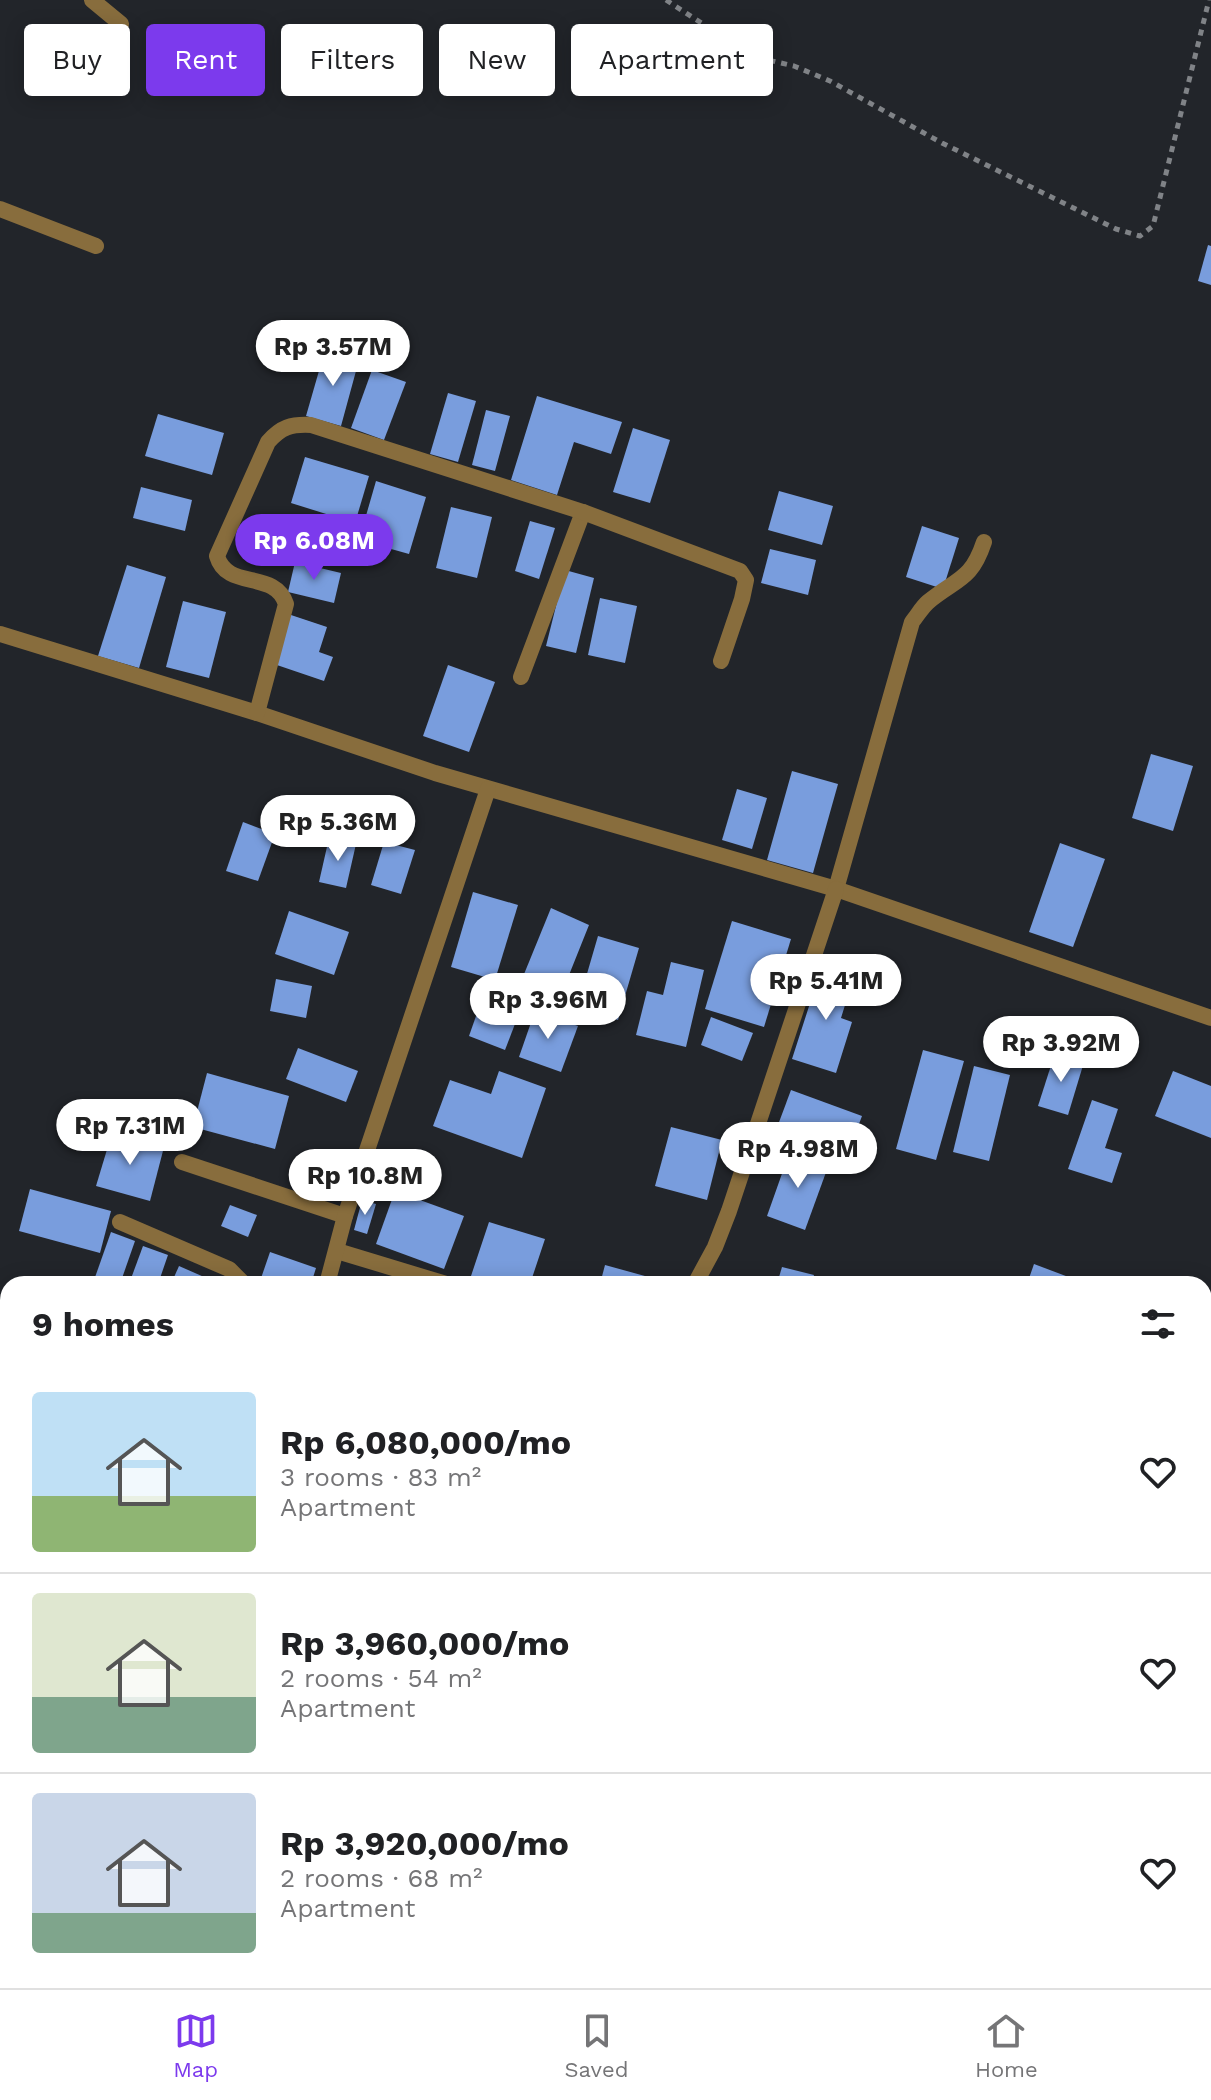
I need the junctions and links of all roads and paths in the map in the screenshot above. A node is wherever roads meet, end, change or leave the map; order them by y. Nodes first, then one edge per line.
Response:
1 (92, 0) edge
2 (666, 0) edge
3 (1209, 0) edge
4 (121, 24) dead end
5 (0, 209) edge
6 (96, 246) dead end
7 (583, 512) junction
8 (984, 542) dead end
9 (0, 634) edge
10 (721, 661) dead end
11 (521, 677) dead end
12 (257, 713) junction
13 (488, 789) junction
14 (836, 889) junction
15 (1211, 1018) edge
16 (182, 1162) dead end
17 (345, 1216) junction
18 (120, 1222) dead end
19 (337, 1251) junction
20 (236, 1276) edge
21 (329, 1276) edge
22 (420, 1276) edge
23 (699, 1276) edge

1 - 4 street
2 - 3 path
5 - 6 street
7 - 10 street
7 - 11 street
7 - 12 street
8 - 14 street
9 - 12 street
12 - 13 street
13 - 14 street
13 - 17 street
14 - 15 street
14 - 23 street
16 - 17 street
17 - 19 street
18 - 20 street
19 - 21 street
19 - 22 street

